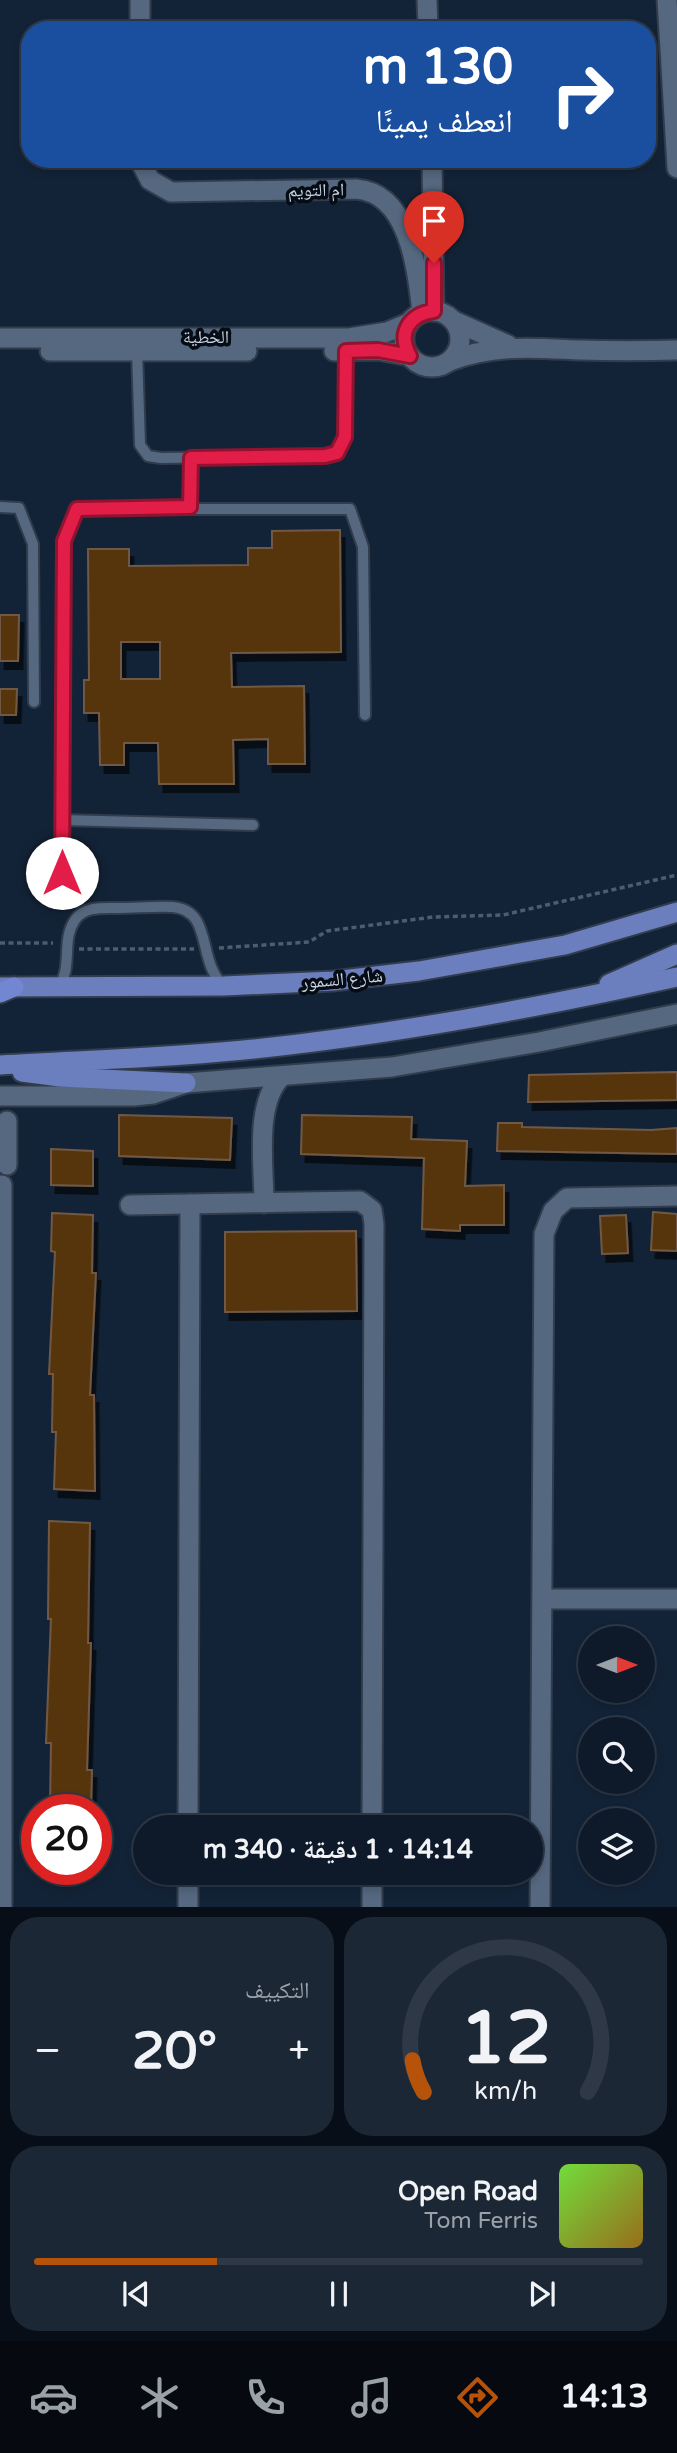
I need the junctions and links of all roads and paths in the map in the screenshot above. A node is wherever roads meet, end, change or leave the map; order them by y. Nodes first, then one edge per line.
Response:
1 (140, 0) edge
2 (427, 0) edge
3 (667, 0) edge
4 (140, 21) edge
5 (428, 21) edge
6 (144, 168) edge
7 (431, 168) edge
8 (677, 168) edge
9 (422, 315) junction
10 (454, 321) junction
11 (0, 338) edge
12 (512, 346) junction
13 (0, 350) edge
14 (677, 350) edge
15 (137, 351) junction
16 (346, 351) junction
17 (410, 356) junction
18 (450, 361) junction
19 (191, 458) junction
20 (0, 507) edge
21 (190, 507) junction
22 (34, 702) dead end
23 (365, 715) dead end
24 (62, 820) junction
25 (253, 825) dead end
26 (62, 873) dead end
27 (677, 875) edge
28 (677, 912) edge
29 (0, 943) edge
30 (69, 946) junction
31 (204, 949) junction
32 (677, 954) edge
33 (677, 977) edge
34 (59, 986) junction
35 (224, 986) junction
36 (5, 989) edge
37 (577, 999) junction
38 (677, 1014) edge
39 (0, 1067) edge
40 (282, 1076) junction
41 (235, 1080) junction
42 (186, 1083) junction
43 (0, 1096) edge
44 (28, 1096) junction
45 (264, 1107) junction
46 (4, 1122) edge
47 (7, 1165) dead end
48 (2, 1185) dead end
49 (677, 1196) edge
50 (264, 1203) junction
51 (190, 1204) junction
52 (130, 1205) dead end
53 (1, 1218) edge
54 (1, 1496) edge
55 (543, 1599) junction
56 (677, 1599) edge
57 (1, 1740) edge
58 (188, 1815) edge
59 (372, 1815) edge
60 (188, 1885) edge
61 (372, 1885) edge
62 (2, 1907) edge
63 (188, 1907) edge
64 (372, 1907) edge
65 (540, 1907) edge

1 - 4 street
2 - 5 street
3 - 8 street
6 - 9 street, ام التويم
7 - 9 street
9 - 10 street
9 - 11 street, الخطية
9 - 17 street
10 - 12 street
10 - 18 street
12 - 14 street
12 - 18 street
13 - 15 street, الخطية
15 - 16 street, الخطية
15 - 19 lane
16 - 17 street, الخطية
16 - 19 lane
17 - 18 street
19 - 21 lane
20 - 22 lane
21 - 23 lane
21 - 24 lane
24 - 25 lane
24 - 26 lane
27 - 31 path
28 - 35 main road, شارع السمور
29 - 30 path
30 - 31 path
30 - 31 lane
30 - 34 lane
31 - 35 lane
32 - 37 main road
33 - 37 main road
34 - 35 main road, شارع السمور
34 - 36 main road, شارع السمور
37 - 39 main road
38 - 40 street
39 - 42 main road
40 - 41 street
40 - 45 street
41 - 42 street
41 - 45 street
42 - 44 street
43 - 44 street
44 - 46 street
45 - 50 street
46 - 47 street
48 - 53 street
49 - 55 street
50 - 51 street
50 - 59 street
51 - 52 street
51 - 58 street
53 - 54 street
54 - 57 street
55 - 56 street
55 - 65 street
57 - 62 street
60 - 63 street
61 - 64 street

